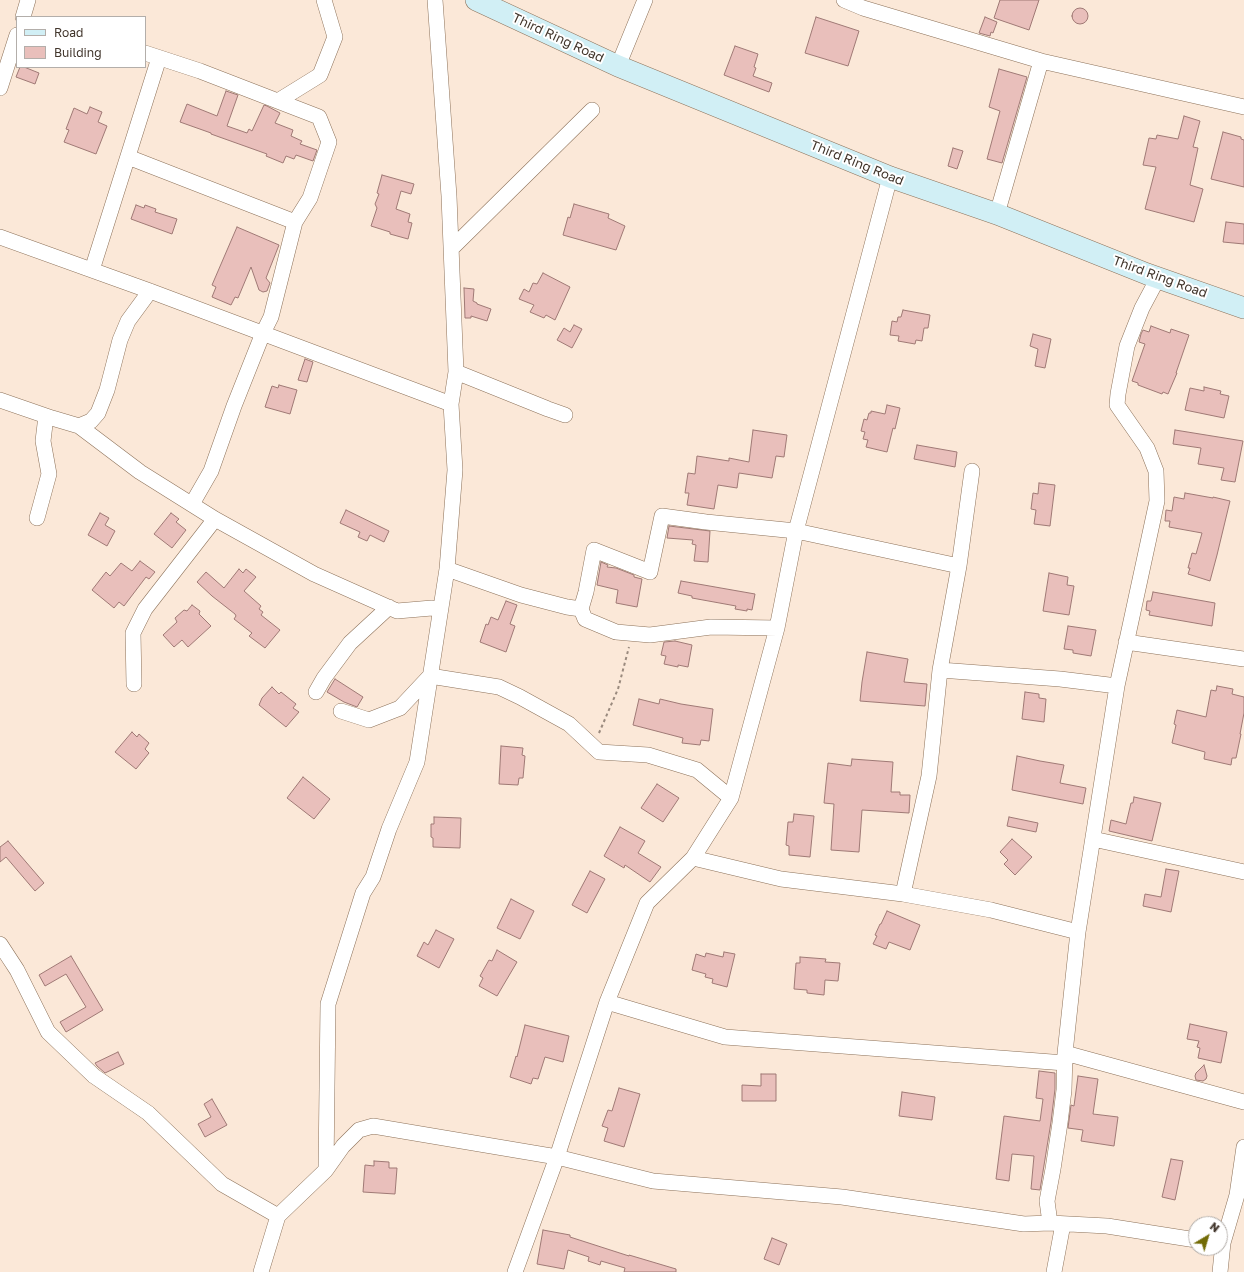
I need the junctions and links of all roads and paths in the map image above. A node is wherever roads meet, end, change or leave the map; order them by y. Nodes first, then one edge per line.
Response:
1 (28, 0) edge
2 (324, 0) edge
3 (435, 0) edge
4 (476, 0) edge
5 (645, 0) edge
6 (844, 0) edge
7 (865, 4) edge
8 (26, 16) edge
9 (16, 38) edge
10 (152, 55) edge
11 (1041, 61) junction
12 (618, 66) junction
13 (0, 88) edge
14 (278, 101) junction
15 (1244, 107) edge
16 (592, 110) dead end
17 (128, 157) junction
18 (890, 177) junction
19 (997, 214) junction
20 (295, 222) junction
21 (0, 237) edge
22 (451, 249) junction
23 (92, 270) junction
24 (1158, 278) junction
25 (150, 291) junction
26 (1244, 308) edge
27 (263, 333) junction
28 (456, 372) junction
29 (0, 400) edge
30 (452, 404) junction
31 (565, 414) dead end
32 (46, 416) junction
33 (79, 426) junction
34 (972, 471) dead end
35 (192, 504) junction
36 (37, 518) dead end
37 (215, 519) junction
38 (796, 530) junction
39 (958, 566) junction
40 (447, 569) junction
41 (389, 607) junction
42 (581, 609) junction
43 (440, 610) junction
44 (777, 628) junction
45 (632, 634) junction
46 (1126, 642) junction
47 (1244, 659) edge
48 (940, 670) junction
49 (430, 676) junction
50 (134, 684) dead end
51 (1117, 686) junction
52 (316, 692) dead end
53 (341, 711) dead end
54 (599, 752) junction
55 (731, 798) junction
56 (1094, 839) junction
57 (693, 858) junction
58 (1244, 872) edge
59 (903, 894) junction
60 (1078, 932) junction
61 (0, 944) edge
62 (607, 1002) junction
63 (1065, 1058) junction
64 (1244, 1102) edge
65 (1244, 1147) edge
66 (557, 1157) junction
67 (326, 1170) junction
68 (278, 1216) junction
69 (1237, 1220) edge
70 (1057, 1224) junction
71 (1228, 1233) edge
72 (1188, 1239) edge
73 (1221, 1256) edge
74 (261, 1272) edge
75 (515, 1272) edge
76 (1054, 1272) edge
77 (1220, 1272) edge

1 - 8 street
2 - 14 street
3 - 22 street
4 - 12 street, Third Ring Road
5 - 12 street
6 - 7 street
7 - 11 street
9 - 13 street
10 - 14 street
10 - 17 street
11 - 15 street
11 - 19 street
12 - 18 street, Third Ring Road
14 - 20 street
16 - 22 street
17 - 20 street
17 - 23 street
18 - 19 street, Third Ring Road
18 - 38 street
19 - 24 street, Third Ring Road
20 - 27 street
21 - 23 street
22 - 28 street
23 - 25 street
24 - 26 street, Third Ring Road
24 - 46 street
25 - 27 street
25 - 33 street
27 - 30 street
27 - 35 street
28 - 30 street
28 - 31 street
29 - 32 street
30 - 40 street
32 - 33 street
32 - 36 street
33 - 35 street
34 - 39 street
35 - 37 street
37 - 41 street
37 - 50 street
38 - 39 street
38 - 42 street
38 - 44 street
39 - 48 street
40 - 42 street
40 - 43 street
41 - 43 street
41 - 52 street
42 - 45 street
43 - 49 street
44 - 45 street
44 - 55 street
45 - 54 path
46 - 47 street
46 - 51 street
48 - 51 street
48 - 59 street
49 - 53 street
49 - 54 street
49 - 67 street
51 - 56 street
54 - 55 street
55 - 57 street
56 - 58 street
56 - 60 street
57 - 59 street
57 - 62 street
59 - 60 street
60 - 63 street
61 - 68 street
62 - 63 street
62 - 66 street
63 - 64 street
63 - 70 street
65 - 69 street
66 - 67 street
66 - 70 street
66 - 75 street
67 - 68 street
68 - 74 street
69 - 71 street
70 - 72 street
70 - 76 street
73 - 77 street

